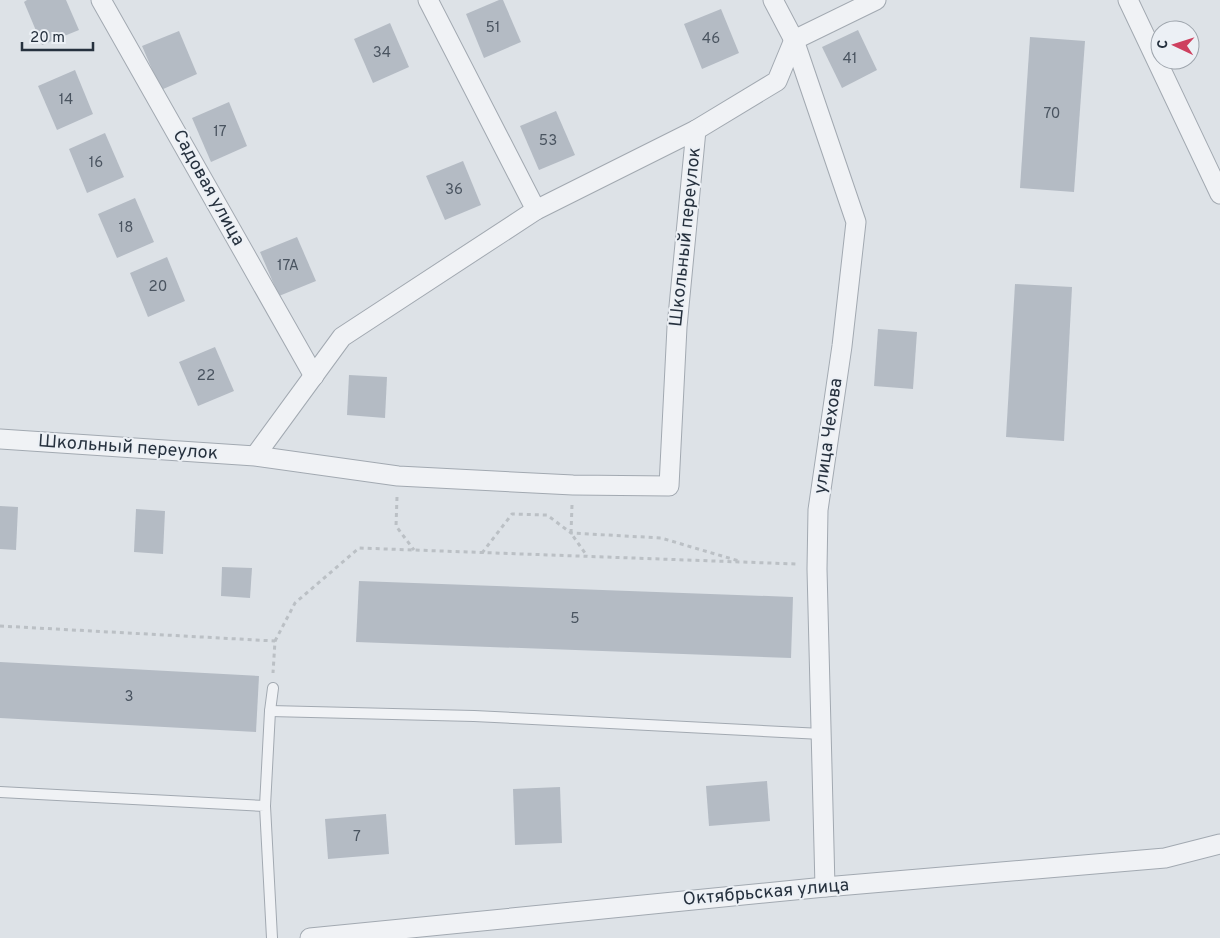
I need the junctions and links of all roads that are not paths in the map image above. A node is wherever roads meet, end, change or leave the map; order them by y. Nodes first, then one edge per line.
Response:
1 (101, 0) edge
2 (428, 0) edge
3 (773, 0) edge
4 (876, 0) edge
5 (1128, 0) edge
6 (794, 40) junction
7 (696, 130) junction
8 (1220, 194) edge
9 (536, 210) junction
10 (314, 376) junction
11 (0, 439) edge
12 (255, 456) junction
13 (273, 688) road end
14 (270, 711) junction
15 (822, 734) junction
16 (0, 792) edge
17 (265, 806) junction
18 (1220, 844) edge
19 (825, 887) junction
20 (272, 938) edge
21 (310, 938) edge

1 - 10 street, Садовая улица
2 - 9 street
3 - 6 street, улица Чехова
4 - 6 street
5 - 8 street
6 - 7 street
6 - 15 street, улица Чехова
7 - 9 street, Школьный переулок
7 - 12 street, Школьный переулок
9 - 10 street, Школьный переулок
10 - 12 street, Школьный переулок
11 - 12 street, Школьный переулок
13 - 14 lane
14 - 15 lane
14 - 17 lane
15 - 19 street, улица Чехова
16 - 17 lane
17 - 20 lane
18 - 19 street, Октябрьская улица
19 - 21 street, Октябрьская улица

